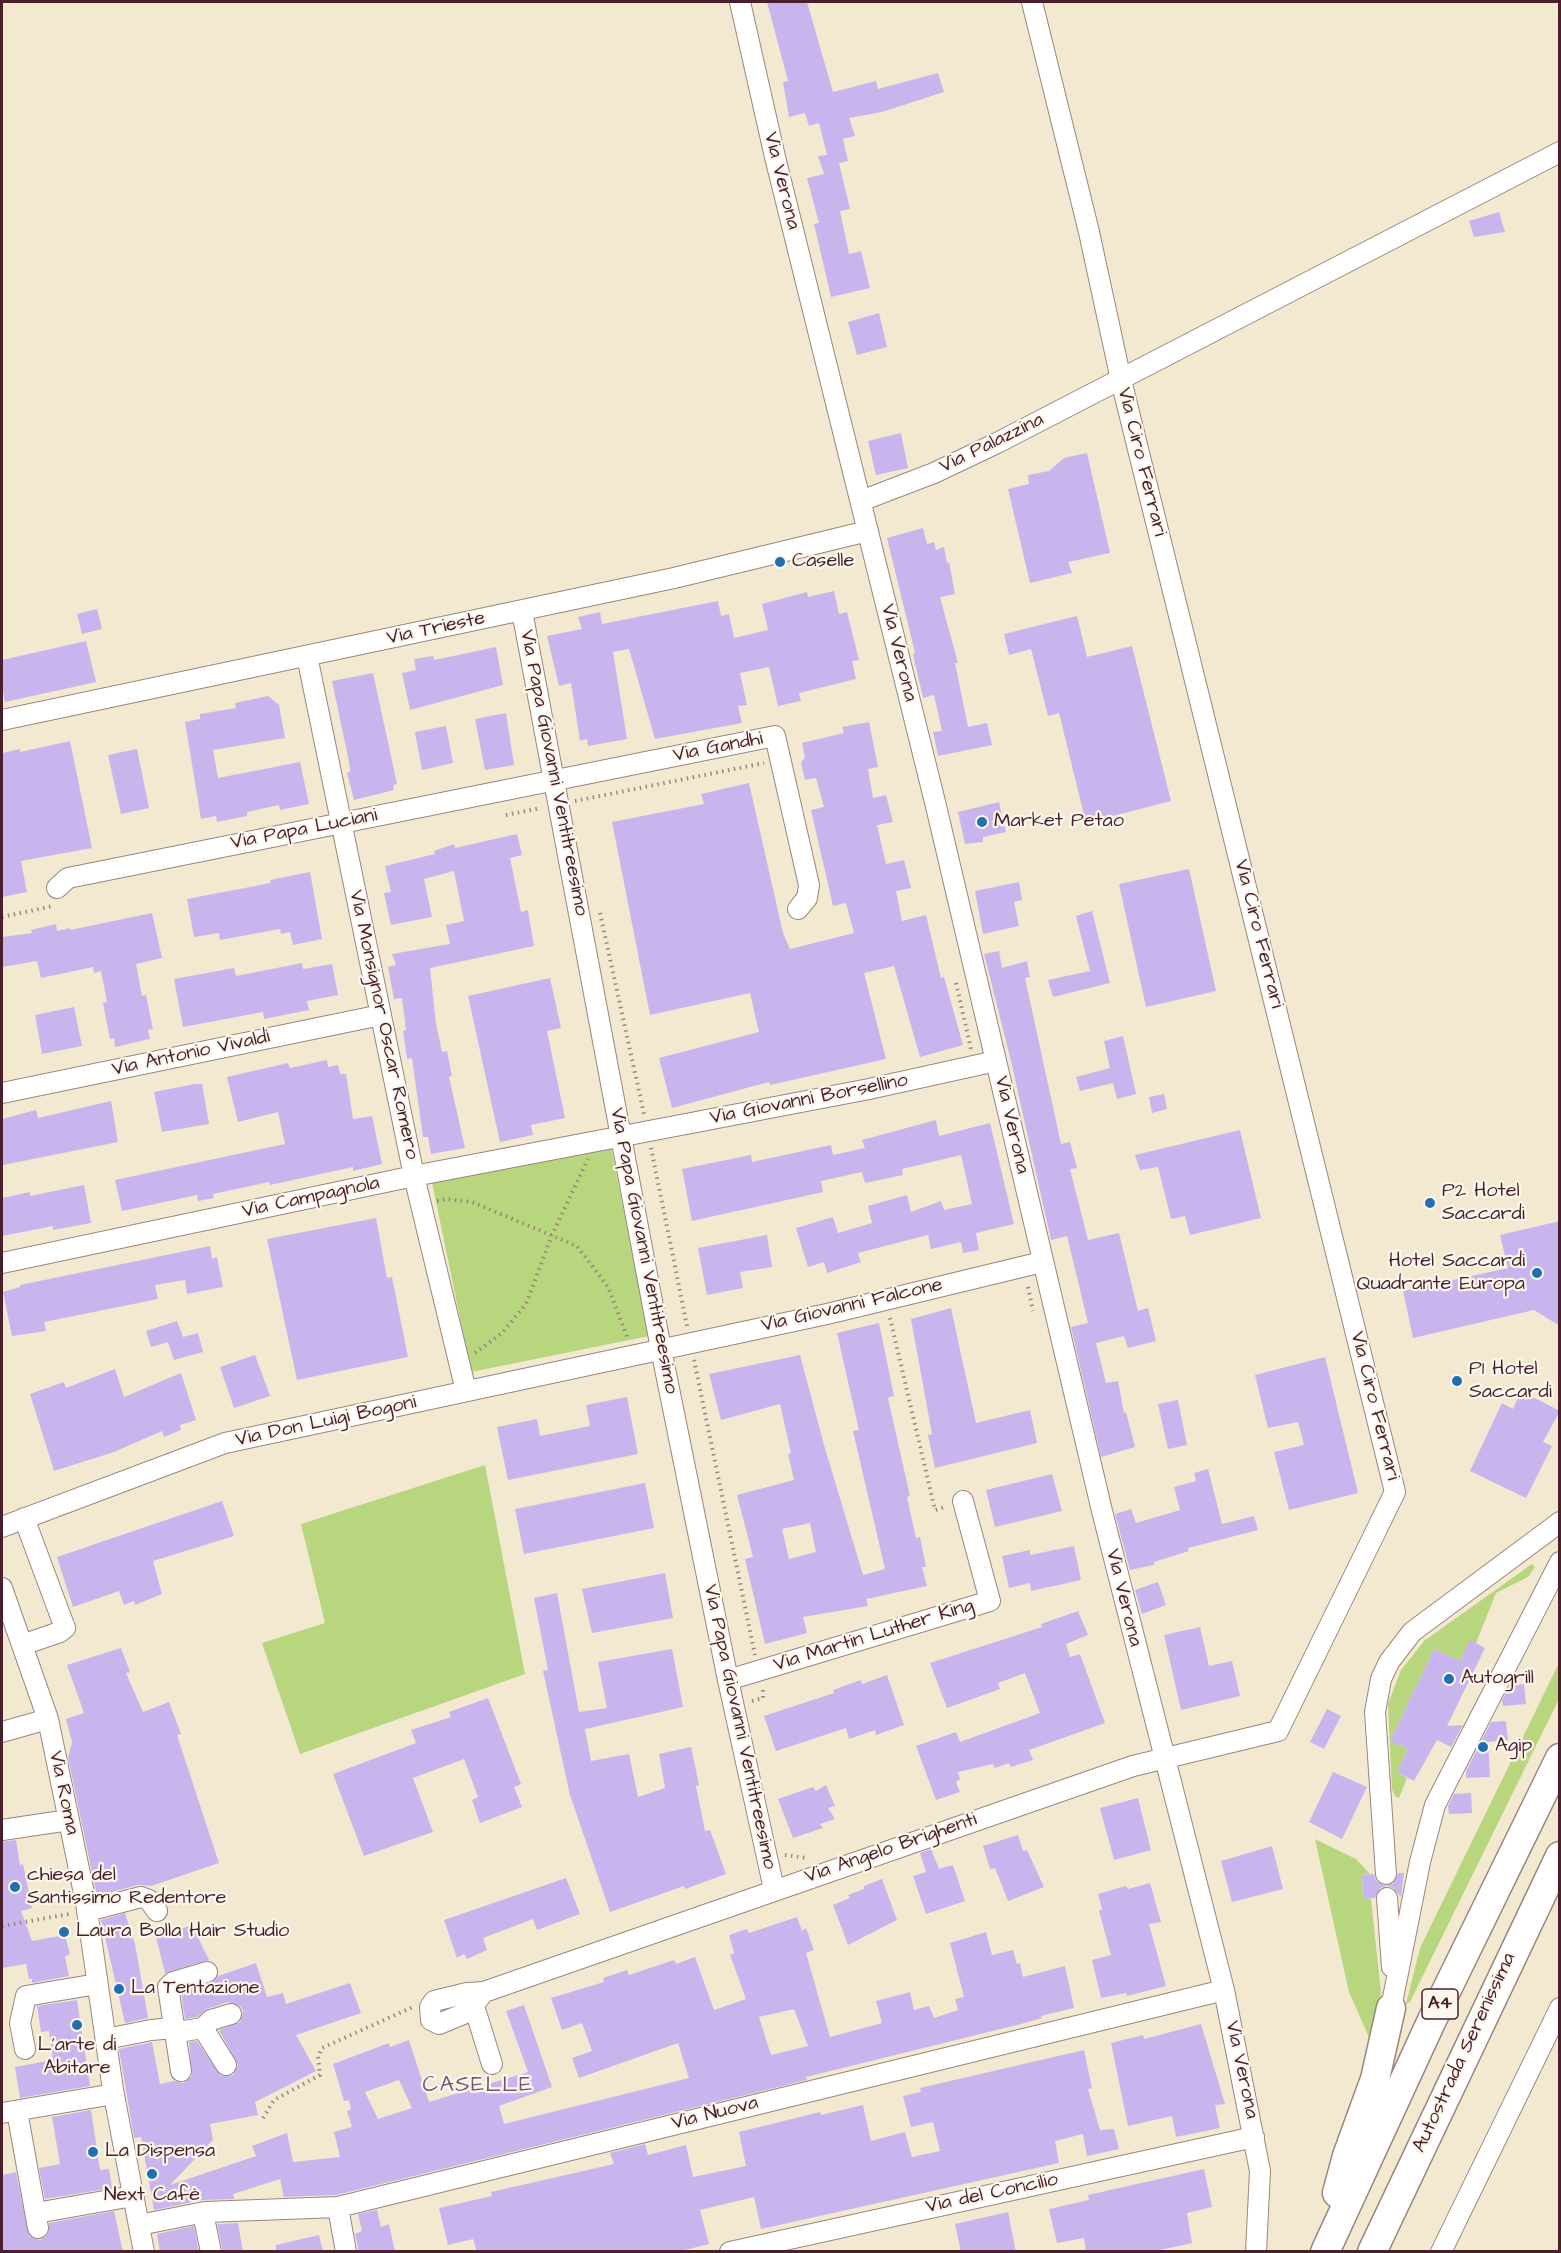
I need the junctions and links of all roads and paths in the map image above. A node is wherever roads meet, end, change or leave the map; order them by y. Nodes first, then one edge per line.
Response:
1 (740, 2) edge
2 (1032, 2) edge
3 (1560, 152) edge
4 (1120, 380) junction
5 (861, 501) junction
6 (868, 531) junction
7 (522, 610) junction
8 (307, 656) junction
9 (2, 720) edge
10 (780, 760) junction
11 (555, 780) junction
12 (579, 813) dead end
13 (340, 823) junction
14 (58, 888) joint
15 (598, 903) dead end
16 (798, 909) dead end
17 (2, 917) edge
18 (381, 1015) junction
19 (996, 1061) junction
20 (2, 1094) edge
21 (647, 1131) junction
22 (621, 1135) junction
23 (590, 1142) junction
24 (414, 1176) junction
25 (421, 1204) junction
26 (552, 1235) junction
27 (1042, 1262) junction
28 (2, 1263) edge
29 (886, 1299) junction
30 (690, 1342) junction
31 (661, 1349) junction
32 (632, 1355) junction
33 (460, 1365) junction
34 (466, 1391) junction
35 (963, 1501) joint
36 (24, 1518) junction
37 (1560, 1522) edge
38 (2, 1527) edge
39 (1560, 1562) edge
40 (2, 1588) edge
41 (22, 1645) junction
42 (758, 1671) junction
43 (728, 1680) junction
44 (749, 1708) dead end
45 (48, 1719) junction
46 (2, 1732) edge
47 (1163, 1758) junction
48 (1560, 1758) edge
49 (69, 1820) junction
50 (2, 1830) edge
51 (781, 1850) dead end
52 (815, 1856) dead end
53 (1560, 1856) edge
54 (1386, 1874) dead end
55 (774, 1889) junction
56 (1387, 1898) dead end
57 (87, 1911) junction
58 (157, 1911) dead end
59 (2, 1926) edge
60 (207, 1972) dead end
61 (97, 1984) junction
62 (1224, 1990) junction
63 (479, 1999) junction
64 (1393, 1999) junction
65 (434, 2001) joint
66 (1560, 2008) edge
67 (231, 2014) dead end
68 (174, 2028) junction
69 (203, 2028) junction
70 (106, 2039) junction
71 (25, 2049) dead end
72 (492, 2064) dead end
73 (226, 2065) dead end
74 (182, 2071) dead end
75 (114, 2094) junction
76 (9, 2112) edge
77 (263, 2118) dead end
78 (1254, 2137) junction
79 (133, 2196) junction
80 (338, 2207) junction
81 (203, 2213) junction
82 (139, 2225) junction
83 (144, 2252) edge
84 (211, 2252) edge
85 (346, 2252) edge
86 (730, 2252) edge
87 (1256, 2252) edge
88 (1324, 2252) edge
89 (1372, 2252) edge
90 (1441, 2252) edge

1 - 5 street, Via Verona
2 - 4 street, Via Ciro Ferrari
3 - 4 street, Via Palazzina
4 - 5 street, Via Palazzina
4 - 47 street, Via Ciro Ferrari
5 - 6 street, Via Verona
6 - 7 street, Via Trieste
6 - 19 street, Via Verona
7 - 8 street, Via Trieste
7 - 11 street, Via Papa Giovanni Ventitreesimo
8 - 9 street, Via Trieste
8 - 13 street, Via Monsignor Oscar Romero
10 - 11 street, Via Gandhi
10 - 12 path
10 - 16 street, Via Gandhi
11 - 13 street, Via Papa Luciani
11 - 22 street, Via Papa Giovanni Ventitreesimo
13 - 14 street, Via Papa Luciani
13 - 18 street, Via Monsignor Oscar Romero
14 - 17 path
15 - 21 path
18 - 20 street, Via Antonio Vivaldi
18 - 24 street, Via Monsignor Oscar Romero
19 - 21 street, Via Giovanni Borsellino
19 - 27 street, Via Verona
21 - 22 street, Via Giovanni Borsellino
21 - 30 path
22 - 23 street, Via Campagnola
22 - 31 street, Via Papa Giovanni Ventitreesimo
23 - 24 street, Via Campagnola
23 - 26 path
24 - 25 street, Via Monsignor Oscar Romero
24 - 28 street, Via Campagnola
25 - 26 path
25 - 33 street, Via Monsignor Oscar Romero
26 - 32 path
26 - 33 path
27 - 29 street, Via Giovanni Falcone
27 - 47 street, Via Verona
29 - 30 street, Via Giovanni Falcone
29 - 35 path
30 - 31 street, Via Giovanni Falcone
30 - 42 path
31 - 32 street, Via Don Luigi Bogoni
31 - 43 street, Via Papa Giovanni Ventitreesimo
32 - 34 street, Via Don Luigi Bogoni
33 - 34 street, Via Monsignor Oscar Romero
34 - 36 street, Via Don Luigi Bogoni
35 - 42 street, Via Martin Luther King
36 - 38 street, Via Don Luigi Bogoni
36 - 41 street
37 - 54 street
39 - 64 street
40 - 41 street, Via Roma
41 - 45 street, Via Roma
42 - 43 street, Via Martin Luther King
42 - 44 path
43 - 55 street, Via Papa Giovanni Ventitreesimo
45 - 46 street
45 - 49 street, Via Roma
47 - 55 street, Via Angelo Brighenti
47 - 62 street, Via Verona
48 - 88 highway, A4
49 - 50 street
49 - 57 street, Via Roma
51 - 52 path
53 - 89 highway, Autostrada Serenissima / A4
55 - 63 street, Via Angelo Brighenti
56 - 64 street
57 - 58 street
57 - 59 path
57 - 61 street, Via Roma
60 - 68 street
61 - 70 street, Via Roma
61 - 71 street
62 - 78 street, Via Verona
62 - 80 street, Via Nuova
63 - 65 street, Via Angelo Brighenti
63 - 72 street
64 - 88 highway
65 - 77 path
66 - 90 street
67 - 69 street
68 - 69 street
68 - 70 street
68 - 74 street
69 - 73 street
70 - 75 street, Via Roma
75 - 76 street
75 - 79 street, Via Roma
76 - 79 street
78 - 86 street, Via del Concilio
78 - 87 street, Via Verona
79 - 82 street, Via Roma
80 - 81 street, Via Nuova
80 - 85 street
81 - 82 street, Via Nuova
81 - 84 street
82 - 83 street, Via Roma

